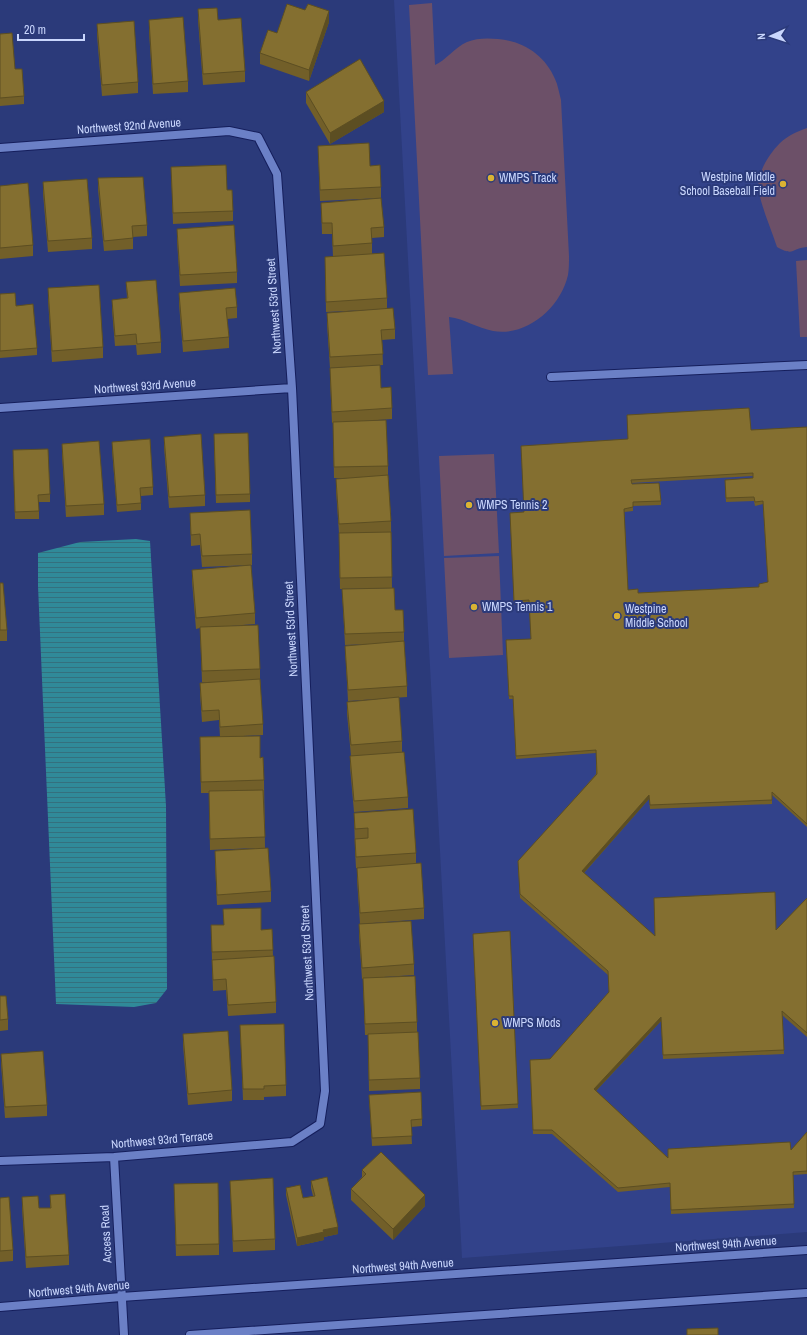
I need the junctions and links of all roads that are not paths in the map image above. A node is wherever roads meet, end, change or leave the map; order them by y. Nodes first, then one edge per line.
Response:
1 (258, 137) joint
2 (0, 148) edge
3 (807, 365) edge
4 (551, 377) dead end
5 (292, 388) junction
6 (0, 408) edge
7 (320, 1124) joint
8 (114, 1156) junction
9 (0, 1161) edge
10 (807, 1250) edge
11 (807, 1293) edge
12 (121, 1297) junction
13 (0, 1307) edge
14 (124, 1335) edge
15 (190, 1335) edge

1 - 2 street, Northwest 92nd Avenue
1 - 5 street, Northwest 53rd Street
3 - 4 street
5 - 6 street, Northwest 93rd Avenue
5 - 7 street, Northwest 53rd Street
7 - 8 street, Northwest 93rd Terrace
8 - 9 street, Northwest 93rd Terrace
8 - 12 street, Access Road
10 - 12 street, Northwest 94th Avenue
11 - 15 street
12 - 13 street, Northwest 94th Avenue
12 - 14 street, Access Road

